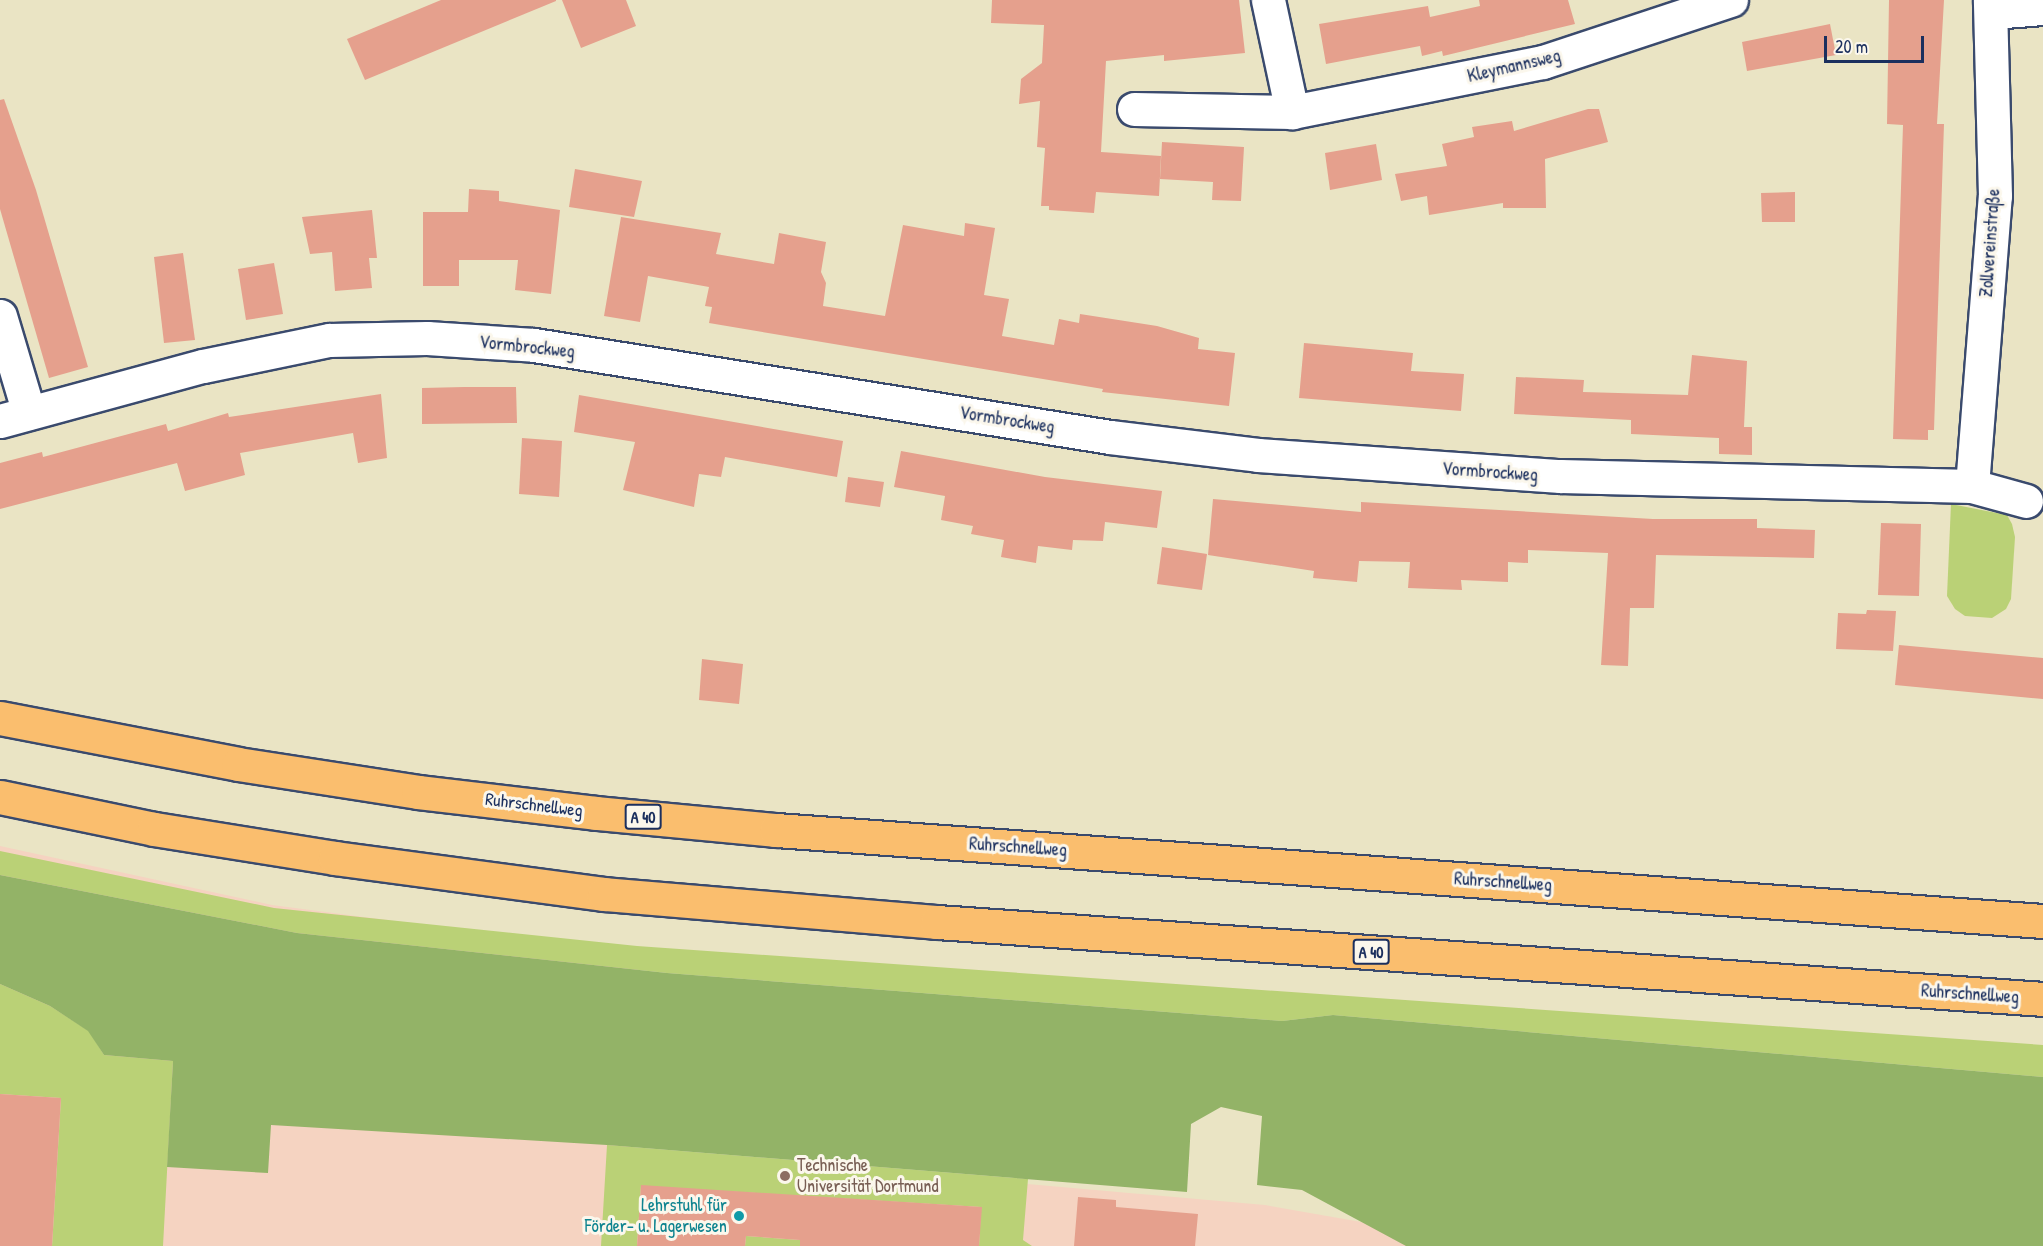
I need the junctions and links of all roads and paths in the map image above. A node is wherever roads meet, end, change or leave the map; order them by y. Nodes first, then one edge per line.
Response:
1 (1268, 0) edge
2 (1731, 0) edge
3 (1991, 6) edge
4 (2043, 8) edge
5 (1134, 109) dead end
6 (1292, 112) junction
7 (0, 316) edge
8 (15, 417) edge
9 (1972, 486) junction
10 (2026, 501) dead end
11 (0, 718) edge
12 (0, 797) edge
13 (2043, 921) edge
14 (2043, 999) edge

1 - 6 street
2 - 6 street, Kleymannsweg
3 - 4 street
3 - 9 street, Zollvereinstraße
5 - 6 street, Kleymannsweg
7 - 8 street
8 - 9 street, Vormbrockweg
9 - 10 street, Vormbrockweg
11 - 13 highway, Ruhrschnellweg / A 40
12 - 14 highway, Ruhrschnellweg / A 40

